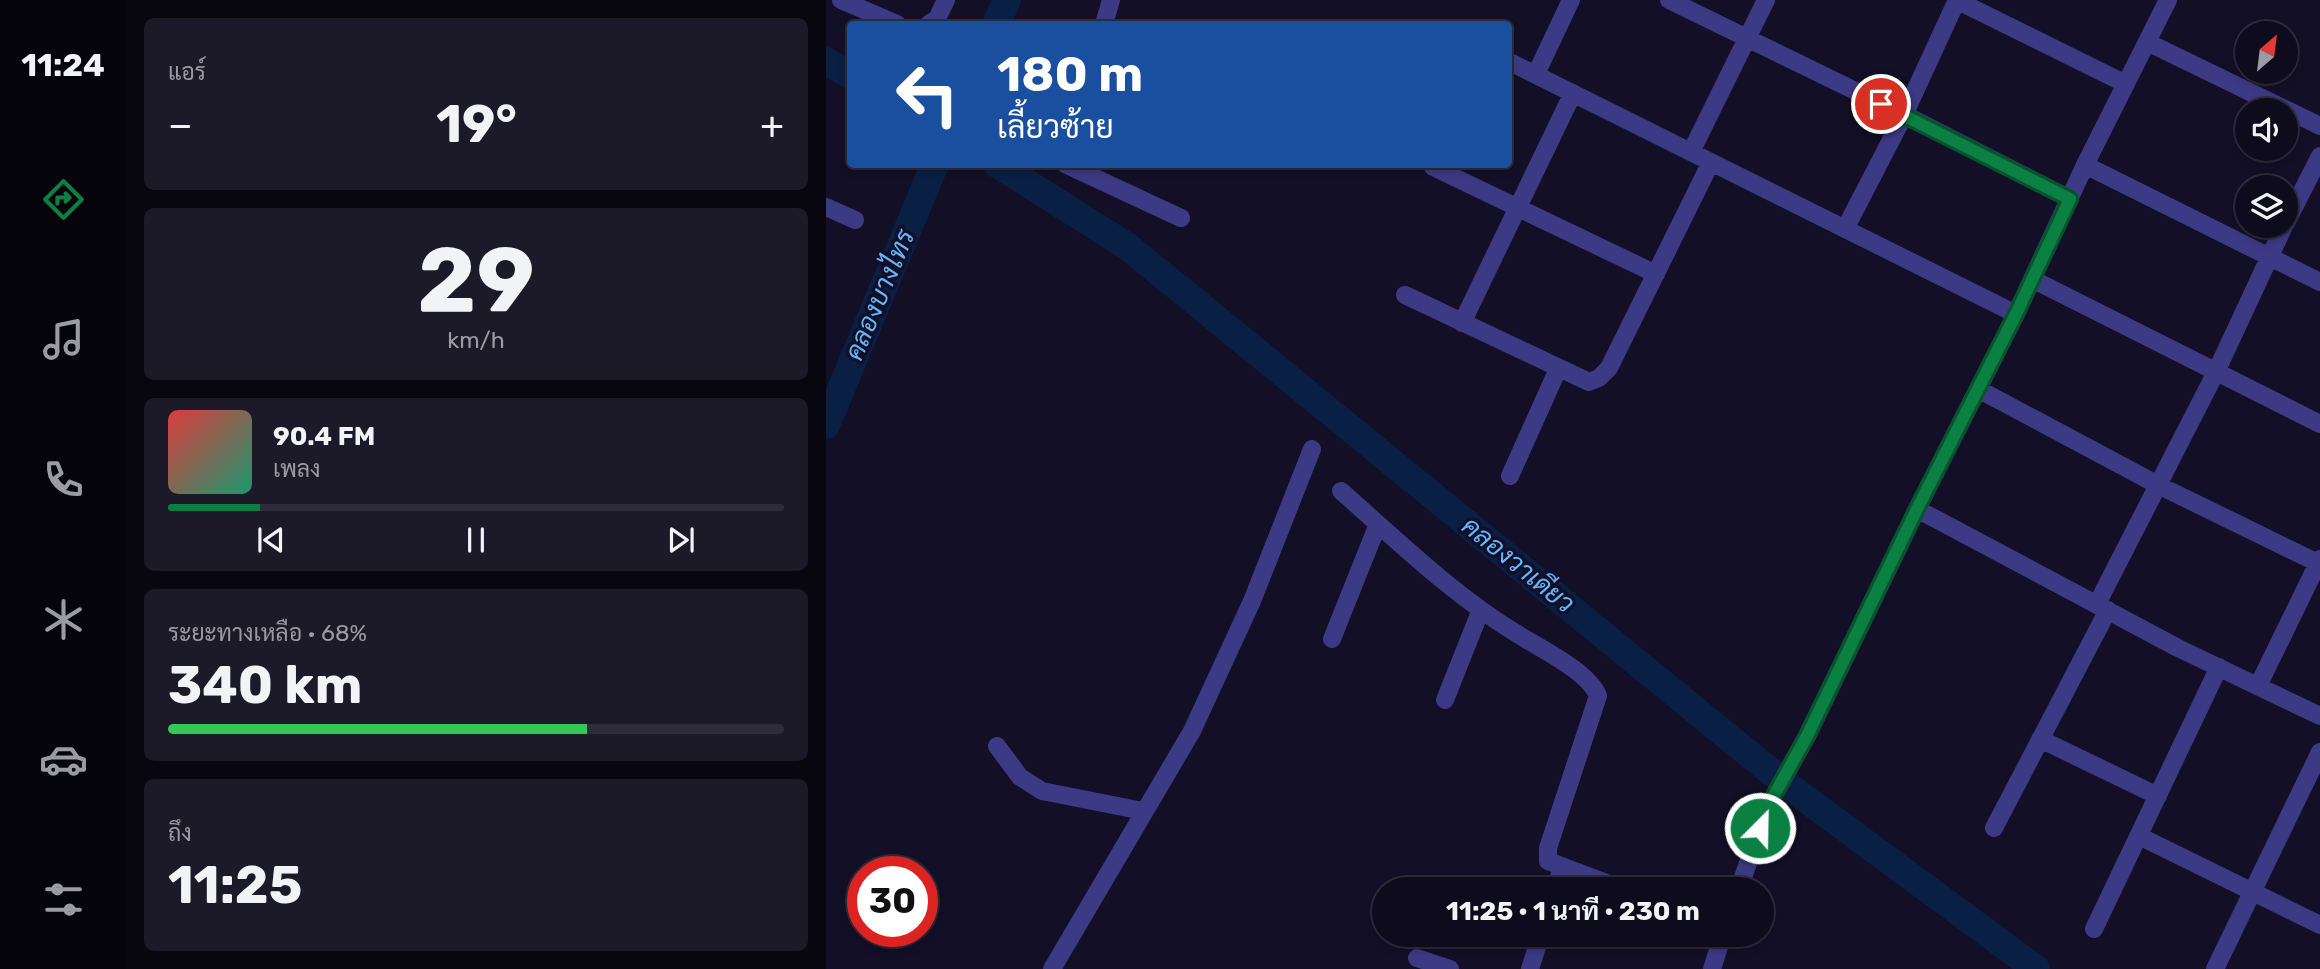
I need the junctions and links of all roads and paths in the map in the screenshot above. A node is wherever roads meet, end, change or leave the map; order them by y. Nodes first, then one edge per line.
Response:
1 (841, 0) edge
2 (946, 0) edge
3 (1111, 0) edge
4 (1571, 0) edge
5 (1669, 0) edge
6 (1766, 0) edge
7 (1957, 0) edge
8 (2168, 0) edge
9 (890, 21) edge
10 (934, 21) edge
11 (1105, 21) edge
12 (1746, 38) junction
13 (2147, 42) junction
14 (1512, 63) edge
15 (1536, 74) junction
16 (2126, 84) junction
17 (1573, 93) junction
18 (1903, 115) junction
19 (2320, 126) edge
20 (1690, 152) junction
21 (2320, 156) edge
22 (1711, 162) junction
23 (2085, 165) junction
24 (1074, 168) edge
25 (1435, 168) edge
26 (2070, 199) junction
27 (2298, 199) edge
28 (826, 207) edge
29 (1517, 207) junction
30 (1181, 218) dead end
31 (855, 220) dead end
32 (1845, 229) junction
33 (2278, 238) edge
34 (2269, 256) junction
35 (1656, 274) junction
36 (2032, 279) junction
37 (2320, 282) edge
38 (1405, 295) dead end
39 (2016, 314) junction
40 (1462, 323) junction
41 (1558, 369) junction
42 (2216, 372) junction
43 (1978, 389) junction
44 (2320, 424) edge
45 (1311, 449) dead end
46 (1510, 475) dead end
47 (2158, 485) junction
48 (1340, 491) dead end
49 (1917, 509) junction
50 (1378, 524) junction
51 (2319, 562) edge
52 (2102, 607) junction
53 (1480, 612) junction
54 (1332, 639) dead end
55 (2219, 667) junction
56 (2258, 686) junction
57 (1445, 701) dead end
58 (2320, 716) edge
59 (2040, 739) junction
60 (997, 746) dead end
61 (2320, 752) edge
62 (2158, 796) junction
63 (1143, 811) junction
64 (1994, 828) dead end
65 (2139, 836) junction
66 (1562, 868) junction
67 (1559, 877) edge
68 (1588, 877) edge
69 (1743, 877) edge
70 (2252, 893) junction
71 (2320, 925) edge
72 (2094, 929) dead end
73 (1537, 947) edge
74 (1719, 947) edge
75 (1417, 958) dead end
76 (1052, 969) edge
77 (1450, 969) edge
78 (1530, 969) edge
79 (1712, 969) edge
80 (2215, 969) edge

1 - 9 street
2 - 10 street
3 - 11 street
4 - 15 street
5 - 12 street
6 - 12 street
7 - 16 street
7 - 18 street
8 - 13 street
12 - 18 street
12 - 20 street
13 - 16 street
13 - 19 street
14 - 15 street
15 - 17 street
16 - 23 street
17 - 20 street
17 - 29 street
18 - 26 street
18 - 32 street
20 - 22 street
21 - 27 street
22 - 32 street
22 - 35 street
23 - 26 street
23 - 34 street
24 - 30 street
25 - 29 street
26 - 36 street
28 - 31 street
29 - 35 street
29 - 40 street
32 - 39 street
33 - 34 street
34 - 37 street
34 - 42 street
35 - 41 street
36 - 39 street
36 - 42 street
38 - 40 street
39 - 43 street
40 - 41 street
41 - 46 street
42 - 44 street
42 - 47 street
43 - 47 street
43 - 49 street
45 - 63 street
47 - 51 street
47 - 52 street
48 - 50 street
49 - 52 street
49 - 69 street
50 - 53 street
50 - 54 street
51 - 56 street
52 - 55 street
52 - 59 street
53 - 57 street
53 - 66 street
55 - 56 street
55 - 62 street
56 - 58 street
59 - 62 street
59 - 64 street
60 - 63 street
61 - 70 street
62 - 65 street
63 - 76 street
65 - 70 street
65 - 72 street
66 - 67 street
66 - 68 street
70 - 71 street
70 - 80 street
73 - 78 street
74 - 79 street
75 - 77 street

